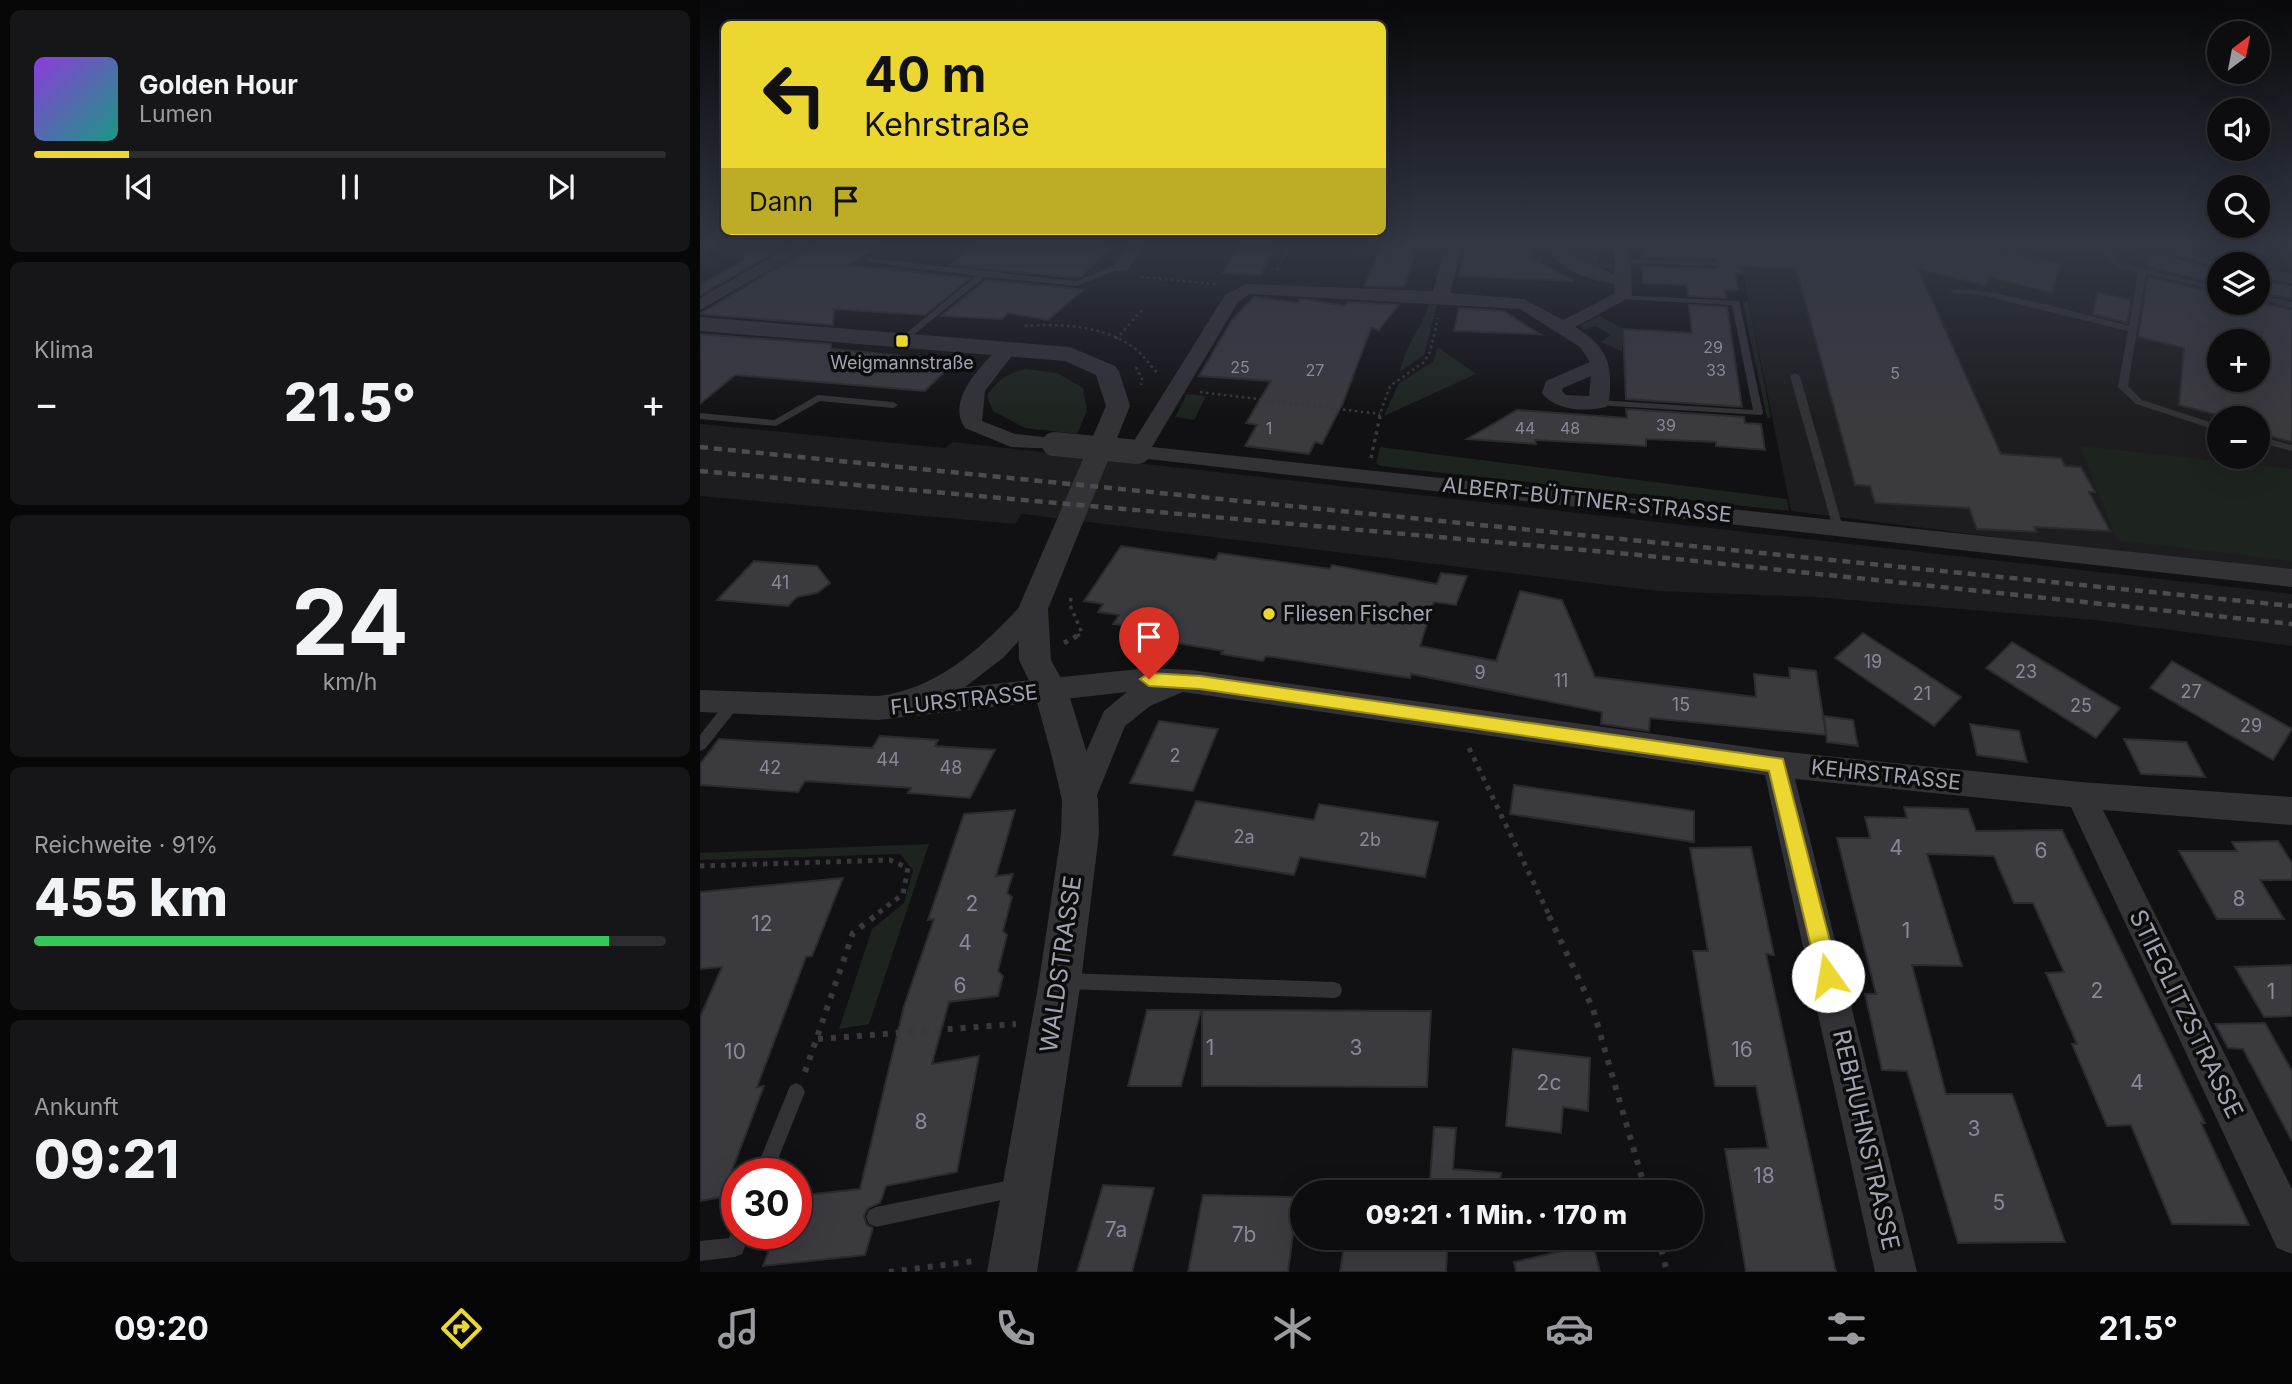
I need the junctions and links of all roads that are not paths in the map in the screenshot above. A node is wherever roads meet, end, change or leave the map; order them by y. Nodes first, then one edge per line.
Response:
1 (949, 302) edge
2 (1229, 302) edge
3 (1504, 302) edge
4 (1600, 302) edge
5 (1732, 302) edge
6 (2019, 302) edge
7 (2137, 302) edge
8 (700, 324) edge
9 (1562, 327) junction
10 (2133, 330) junction
11 (902, 341) junction
12 (1007, 349) junction
13 (1601, 365) junction
14 (1796, 376) dead end
15 (1600, 402) junction
16 (893, 405) dead end
17 (700, 416) edge
18 (2207, 424) edge
19 (2270, 442) edge
20 (1054, 444) joint
21 (2292, 448) edge
22 (1138, 452) junction
23 (1838, 528) junction
24 (2292, 578) edge
25 (1033, 609) junction
26 (1043, 676) junction
27 (1191, 681) junction
28 (700, 701) edge
29 (734, 702) junction
30 (877, 708) junction
31 (700, 746) edge
32 (1777, 764) junction
33 (2080, 795) junction
34 (1080, 800) junction
35 (2292, 811) edge
36 (1060, 981) junction
37 (1334, 990) dead end
38 (796, 1092) road end
39 (770, 1158) edge
40 (1026, 1186) junction
41 (876, 1217) dead end
42 (2292, 1233) edge
43 (721, 1249) edge
44 (700, 1251) edge
45 (994, 1267) edge
46 (1896, 1272) edge

1 - 11 lane
2 - 22 street
3 - 9 street
4 - 9 street
5 - 15 lane
6 - 10 lane
7 - 10 lane
8 - 11 street
9 - 13 street
10 - 18 lane
11 - 12 street
12 - 20 street, ALBERT-BÜTTNER-STRASSE
12 - 25 street
13 - 15 street
13 - 15 street
14 - 23 lane
16 - 17 lane
19 - 21 lane
20 - 22 street, ALBERT-BÜTTNER-STRASSE, bridge
22 - 23 street, ALBERT-BÜTTNER-STRASSE
23 - 24 street, ALBERT-BÜTTNER-STRASSE
25 - 26 street
25 - 30 street, FLURSTRASSE
26 - 27 street, KEHRSTRASSE
26 - 30 street, FLURSTRASSE
26 - 34 street, WALDSTRASSE
27 - 32 street, KEHRSTRASSE
27 - 34 street, KEHRSTRASSE
28 - 29 street, FLURSTRASSE
29 - 30 street, FLURSTRASSE
29 - 31 lane
32 - 33 street, KEHRSTRASSE
32 - 46 street, REBHUHNSTRASSE
33 - 35 street, KEHRSTRASSE
33 - 42 street, STIEGLITZSTRASSE
34 - 36 street, WALDSTRASSE
36 - 37 lane
36 - 40 street, WALDSTRASSE
38 - 39 lane
40 - 41 lane
40 - 45 street, WALDSTRASSE
43 - 44 lane

